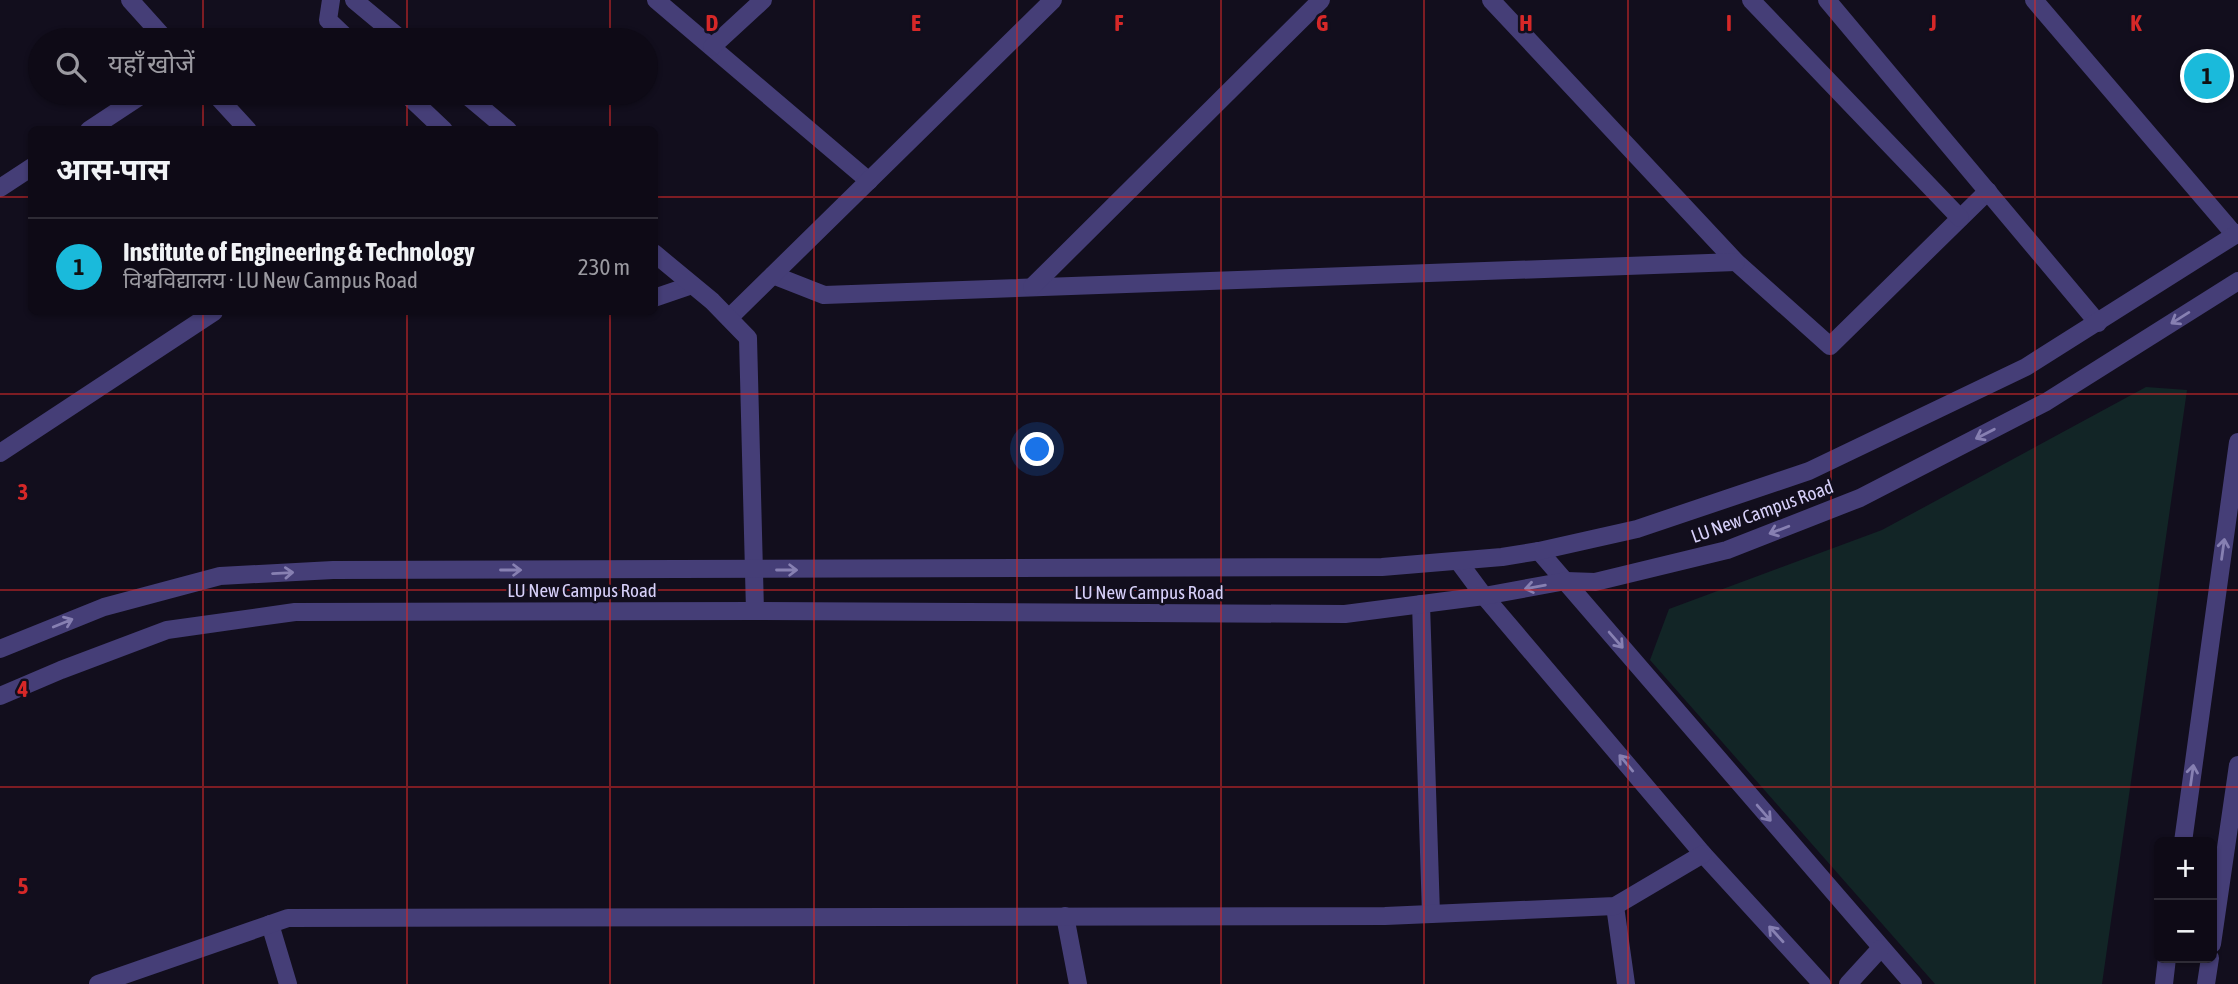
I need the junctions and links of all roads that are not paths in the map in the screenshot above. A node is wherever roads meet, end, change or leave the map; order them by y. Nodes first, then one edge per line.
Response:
1 (130, 0) edge
2 (331, 0) edge
3 (354, 0) edge
4 (656, 0) edge
5 (763, 0) edge
6 (1053, 0) edge
7 (1321, 0) edge
8 (1491, 0) edge
9 (1751, 0) edge
10 (1827, 0) edge
11 (2034, 0) edge
12 (155, 28) edge
13 (336, 28) edge
14 (388, 28) edge
15 (712, 47) junction
16 (127, 105) edge
17 (225, 105) edge
18 (418, 105) edge
19 (478, 105) edge
20 (95, 126) edge
21 (244, 126) edge
22 (440, 126) edge
23 (503, 126) edge
24 (28, 170) edge
25 (869, 181) junction
26 (0, 188) edge
27 (1988, 191) junction
28 (1961, 218) junction
29 (2237, 236) edge
30 (658, 256) edge
31 (1736, 262) junction
32 (773, 275) junction
33 (2238, 281) edge
34 (692, 285) junction
35 (1032, 288) junction
36 (658, 298) edge
37 (209, 315) edge
38 (729, 318) junction
39 (2098, 323) junction
40 (2238, 442) edge
41 (0, 453) edge
42 (1539, 551) junction
43 (1458, 561) junction
44 (754, 570) junction
45 (1566, 582) junction
46 (1484, 596) junction
47 (1421, 604) junction
48 (755, 611) junction
49 (0, 649) edge
50 (0, 696) edge
51 (2238, 765) edge
52 (2184, 837) edge
53 (1703, 854) junction
54 (1615, 906) junction
55 (2217, 910) edge
56 (1431, 914) junction
57 (1065, 916) junction
58 (270, 925) junction
59 (1880, 948) junction
60 (2166, 963) edge
61 (2209, 963) edge
62 (98, 984) edge
63 (288, 984) edge
64 (1078, 984) edge
65 (1626, 984) edge
66 (1822, 984) edge
67 (1848, 984) edge
68 (1913, 984) edge
69 (2164, 984) edge
70 (2206, 984) edge

1 - 12 street
2 - 13 street
3 - 14 street
4 - 15 street
5 - 15 street
6 - 25 street
7 - 35 street
8 - 31 street
9 - 28 street
10 - 27 street
11 - 29 street
15 - 25 street
16 - 20 street
17 - 21 street
18 - 22 street
19 - 23 street
24 - 26 street
25 - 32 street
27 - 28 street
27 - 39 street
28 - 31 street
29 - 39 street, LU New Campus Road
30 - 34 street
31 - 35 street
32 - 35 street
32 - 38 street
33 -> 45 street, LU New Campus Road
34 - 36 street
34 - 38 street
37 - 41 street
38 - 44 street
39 - 42 street, LU New Campus Road
52 -> 40 street
42 - 43 street, LU New Campus Road
42 - 45 street
44 -> 43 street, LU New Campus Road
43 - 46 street
44 - 48 street
49 -> 44 street, LU New Campus Road
45 -> 46 street, LU New Campus Road
45 -> 59 street
46 - 47 street, LU New Campus Road
53 -> 46 street
47 - 48 street, LU New Campus Road
47 - 56 street
48 - 50 street, LU New Campus Road
51 - 55 street
53 - 54 street
66 -> 53 street
54 - 56 street
54 - 65 street
56 - 57 street
57 - 58 street
57 - 64 street
58 - 62 street
58 - 63 street
59 - 67 street
59 - 68 street
60 - 69 street
61 - 70 street

